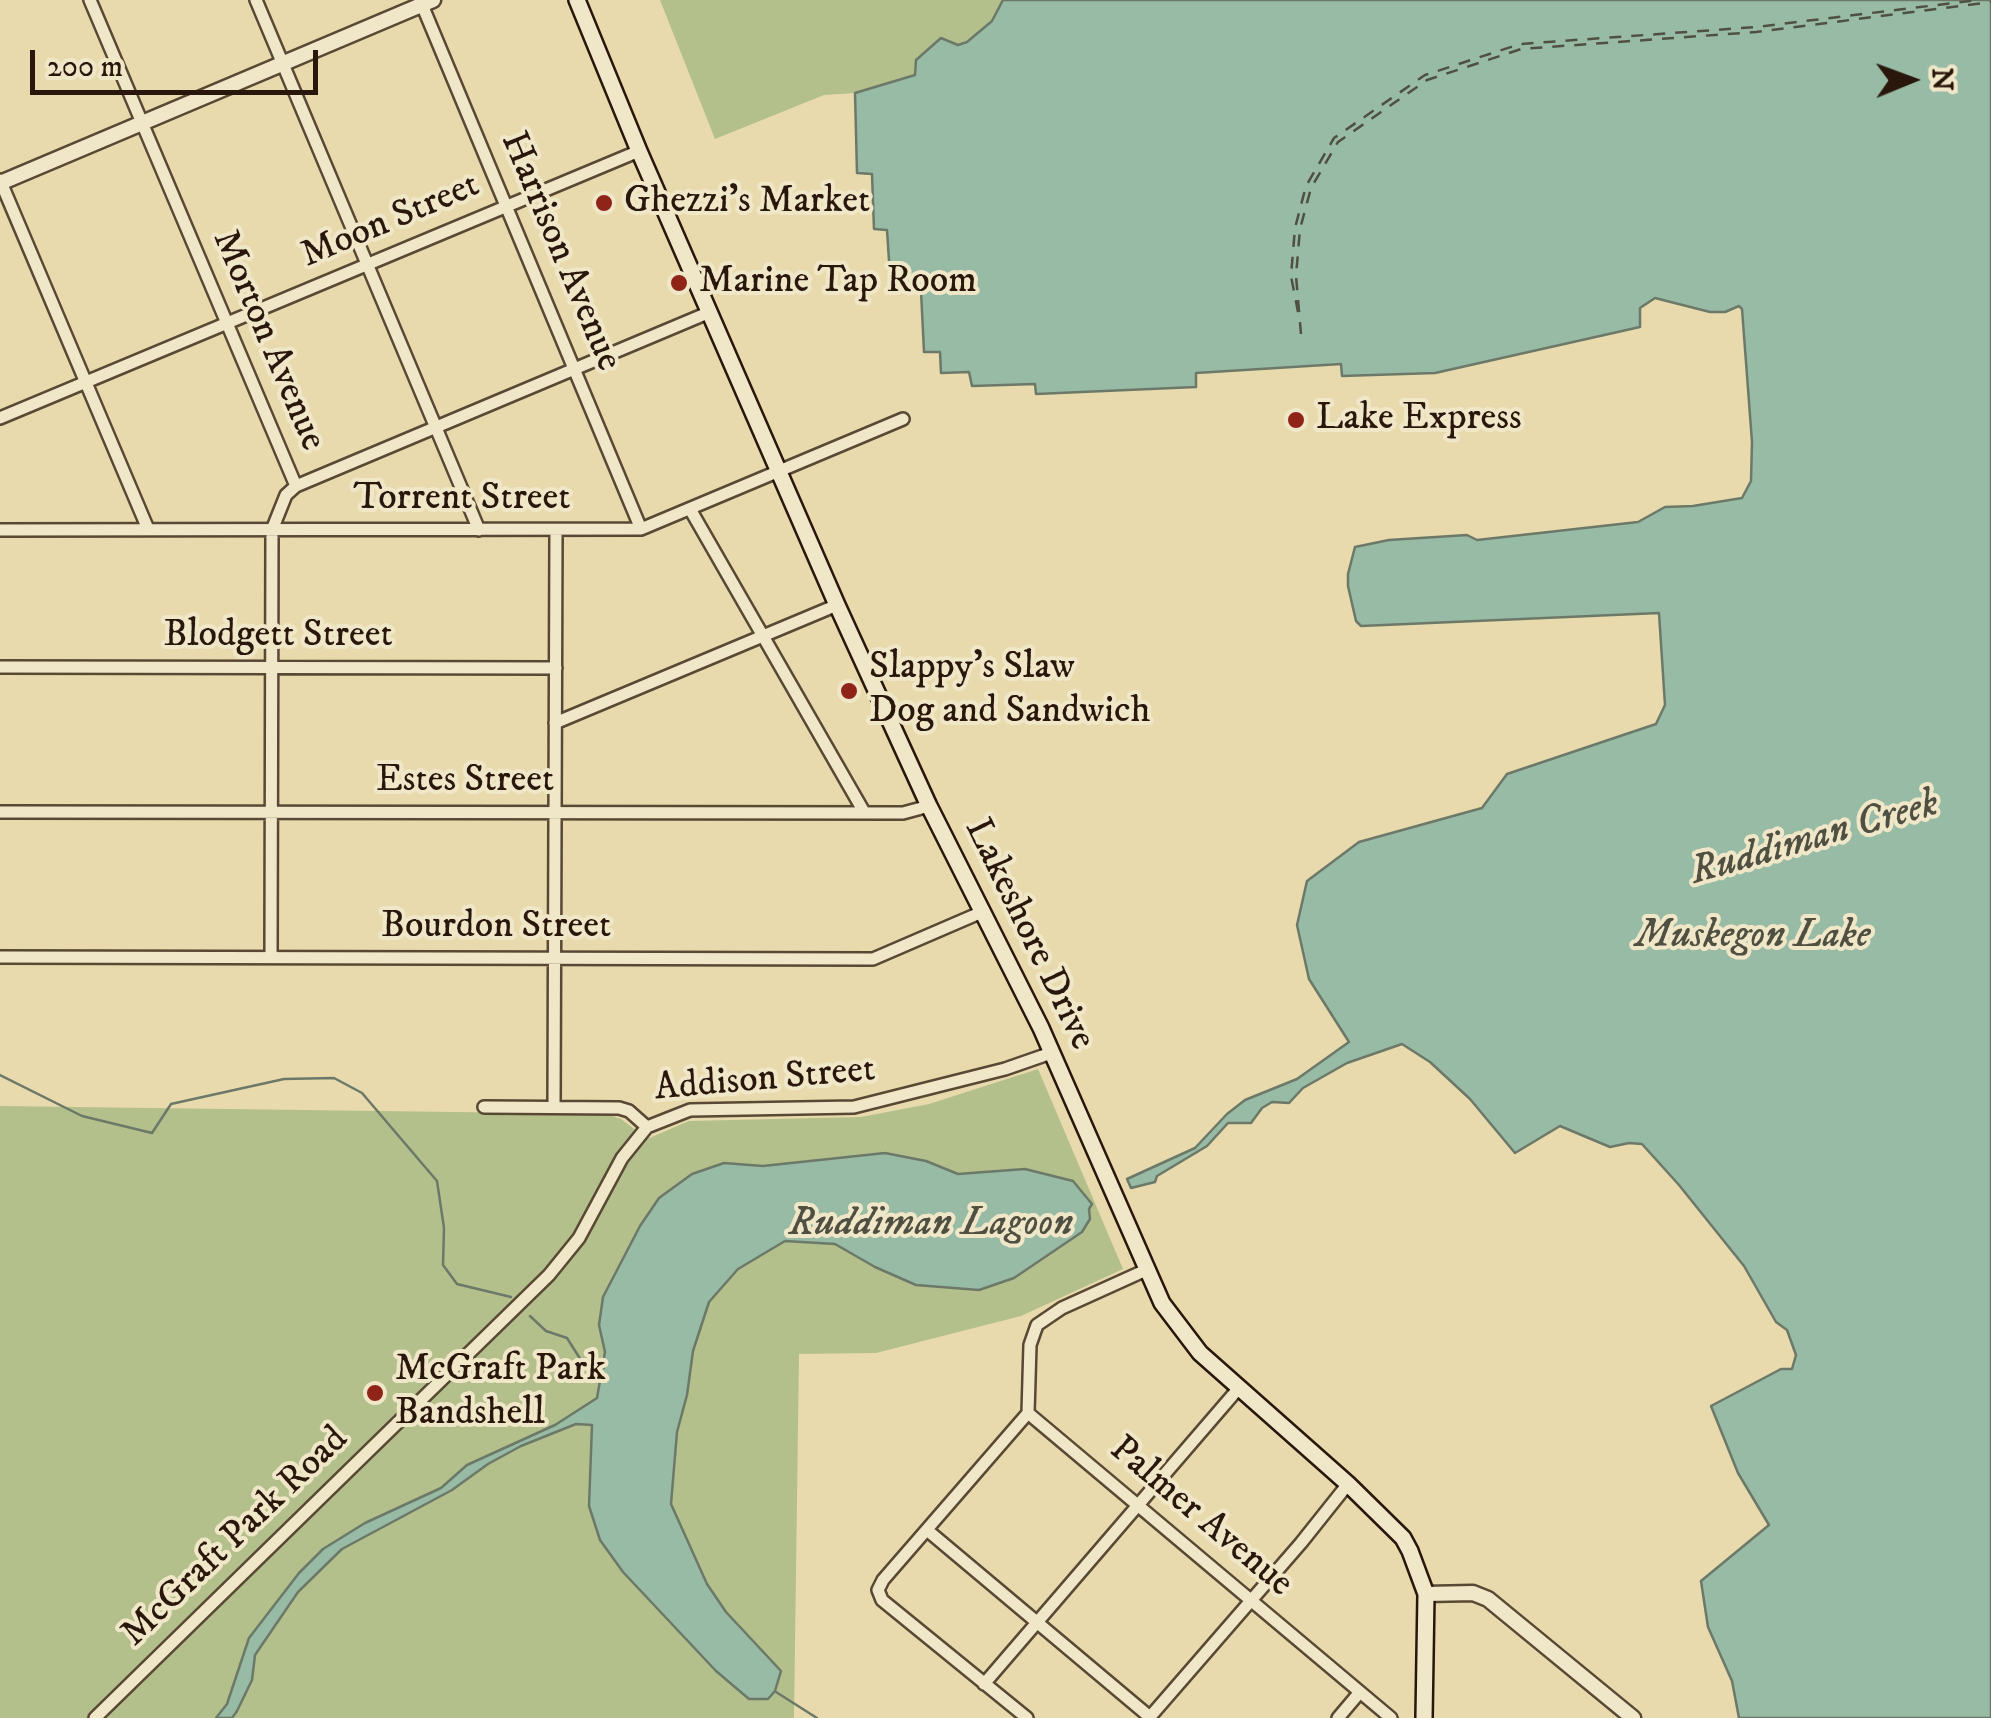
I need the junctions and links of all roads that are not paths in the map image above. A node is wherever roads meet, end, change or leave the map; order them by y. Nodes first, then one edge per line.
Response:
1 (90, 0) edge
2 (256, 0) edge
3 (577, 0) edge
4 (425, 2) edge
5 (282, 63) junction
6 (142, 123) junction
7 (639, 151) junction
8 (0, 182) edge
9 (508, 205) junction
10 (368, 264) junction
11 (710, 312) junction
12 (227, 323) junction
13 (575, 368) junction
14 (86, 382) junction
15 (0, 418) edge
16 (903, 420) dead end
17 (436, 427) junction
18 (778, 472) junction
19 (296, 486) junction
20 (690, 509) junction
21 (642, 528) junction
22 (148, 529) junction
23 (0, 530) edge
24 (272, 530) junction
25 (479, 530) junction
26 (556, 530) junction
27 (837, 605) junction
28 (764, 636) junction
29 (0, 667) edge
30 (271, 667) junction
31 (556, 668) junction
32 (556, 723) junction
33 (929, 806) junction
34 (0, 812) edge
35 (271, 812) junction
36 (864, 812) junction
37 (554, 813) junction
38 (982, 912) junction
39 (0, 957) edge
40 (271, 958) junction
41 (554, 958) junction
42 (1052, 1053) junction
43 (554, 1106) junction
44 (484, 1107) dead end
45 (647, 1127) junction
46 (1146, 1270) junction
47 (1238, 1389) junction
48 (1028, 1413) junction
49 (1348, 1484) junction
50 (1140, 1506) junction
51 (927, 1530) junction
52 (1426, 1594) junction
53 (1250, 1600) junction
54 (1038, 1623) junction
55 (984, 1684) junction
56 (1360, 1692) junction
57 (95, 1718) edge
58 (1027, 1718) edge
59 (1150, 1718) edge
60 (1338, 1718) edge
61 (1391, 1718) edge
62 (1424, 1718) edge
63 (1633, 1718) edge

1 - 6 street, Morton Avenue
2 - 5 street
3 - 7 main road, Lakeshore Drive
4 - 5 street
4 - 9 street, Harrison Avenue
5 - 6 street
5 - 10 street
6 - 8 street
6 - 12 street, Morton Avenue
7 - 9 street, Moon Street
7 - 11 main road, Lakeshore Drive
8 - 14 street
9 - 10 street, Moon Street
9 - 13 street, Harrison Avenue
10 - 12 street, Moon Street
10 - 17 street
11 - 13 street
11 - 18 main road, Lakeshore Drive
12 - 14 street, Moon Street
12 - 19 street, Morton Avenue
13 - 17 street
13 - 21 street, Harrison Avenue
14 - 15 street, Moon Street
14 - 22 street
16 - 18 street, Torrent Street
17 - 19 street
17 - 25 street
18 - 20 street, Torrent Street
18 - 27 main road, Lakeshore Drive
19 - 24 street, Morton Avenue
20 - 21 street, Torrent Street
20 - 28 street
21 - 26 street, Torrent Street
22 - 23 street, Torrent Street
22 - 24 street, Torrent Street
24 - 25 street, Torrent Street
24 - 30 street, Morton Avenue
25 - 26 street, Torrent Street
26 - 31 street
27 - 28 street
27 - 33 main road, Lakeshore Drive
28 - 32 street
28 - 36 street
29 - 30 street, Blodgett Street
30 - 31 street, Blodgett Street
30 - 35 street, Morton Avenue
31 - 32 street
32 - 37 street
33 - 36 street, Estes Street
33 - 38 main road, Lakeshore Drive
34 - 35 street, Estes Street
35 - 37 street, Estes Street
35 - 40 street, Morton Avenue
36 - 37 street, Estes Street
37 - 41 street
38 - 41 street, Bourdon Street
38 - 42 main road, Lakeshore Drive
39 - 40 street, Bourdon Street
40 - 41 street, Bourdon Street
41 - 43 street
42 - 45 street, Addison Street
42 - 46 main road, Lakeshore Drive
43 - 44 street, Addison Street
43 - 45 street, Addison Street
45 - 57 street, McGraft Park Road
46 - 47 main road, Lakeshore Drive
46 - 48 street
47 - 49 main road, Lakeshore Drive
47 - 50 street
48 - 50 street, Palmer Avenue
48 - 51 street
49 - 52 main road, Lakeshore Drive
49 - 53 street
50 - 53 street, Palmer Avenue
50 - 54 street
51 - 54 street
51 - 55 street
52 - 62 main road
52 - 63 street
53 - 56 street, Palmer Avenue
53 - 59 street
54 - 55 street
54 - 59 street
55 - 58 street
56 - 60 street
56 - 61 street, Palmer Avenue

